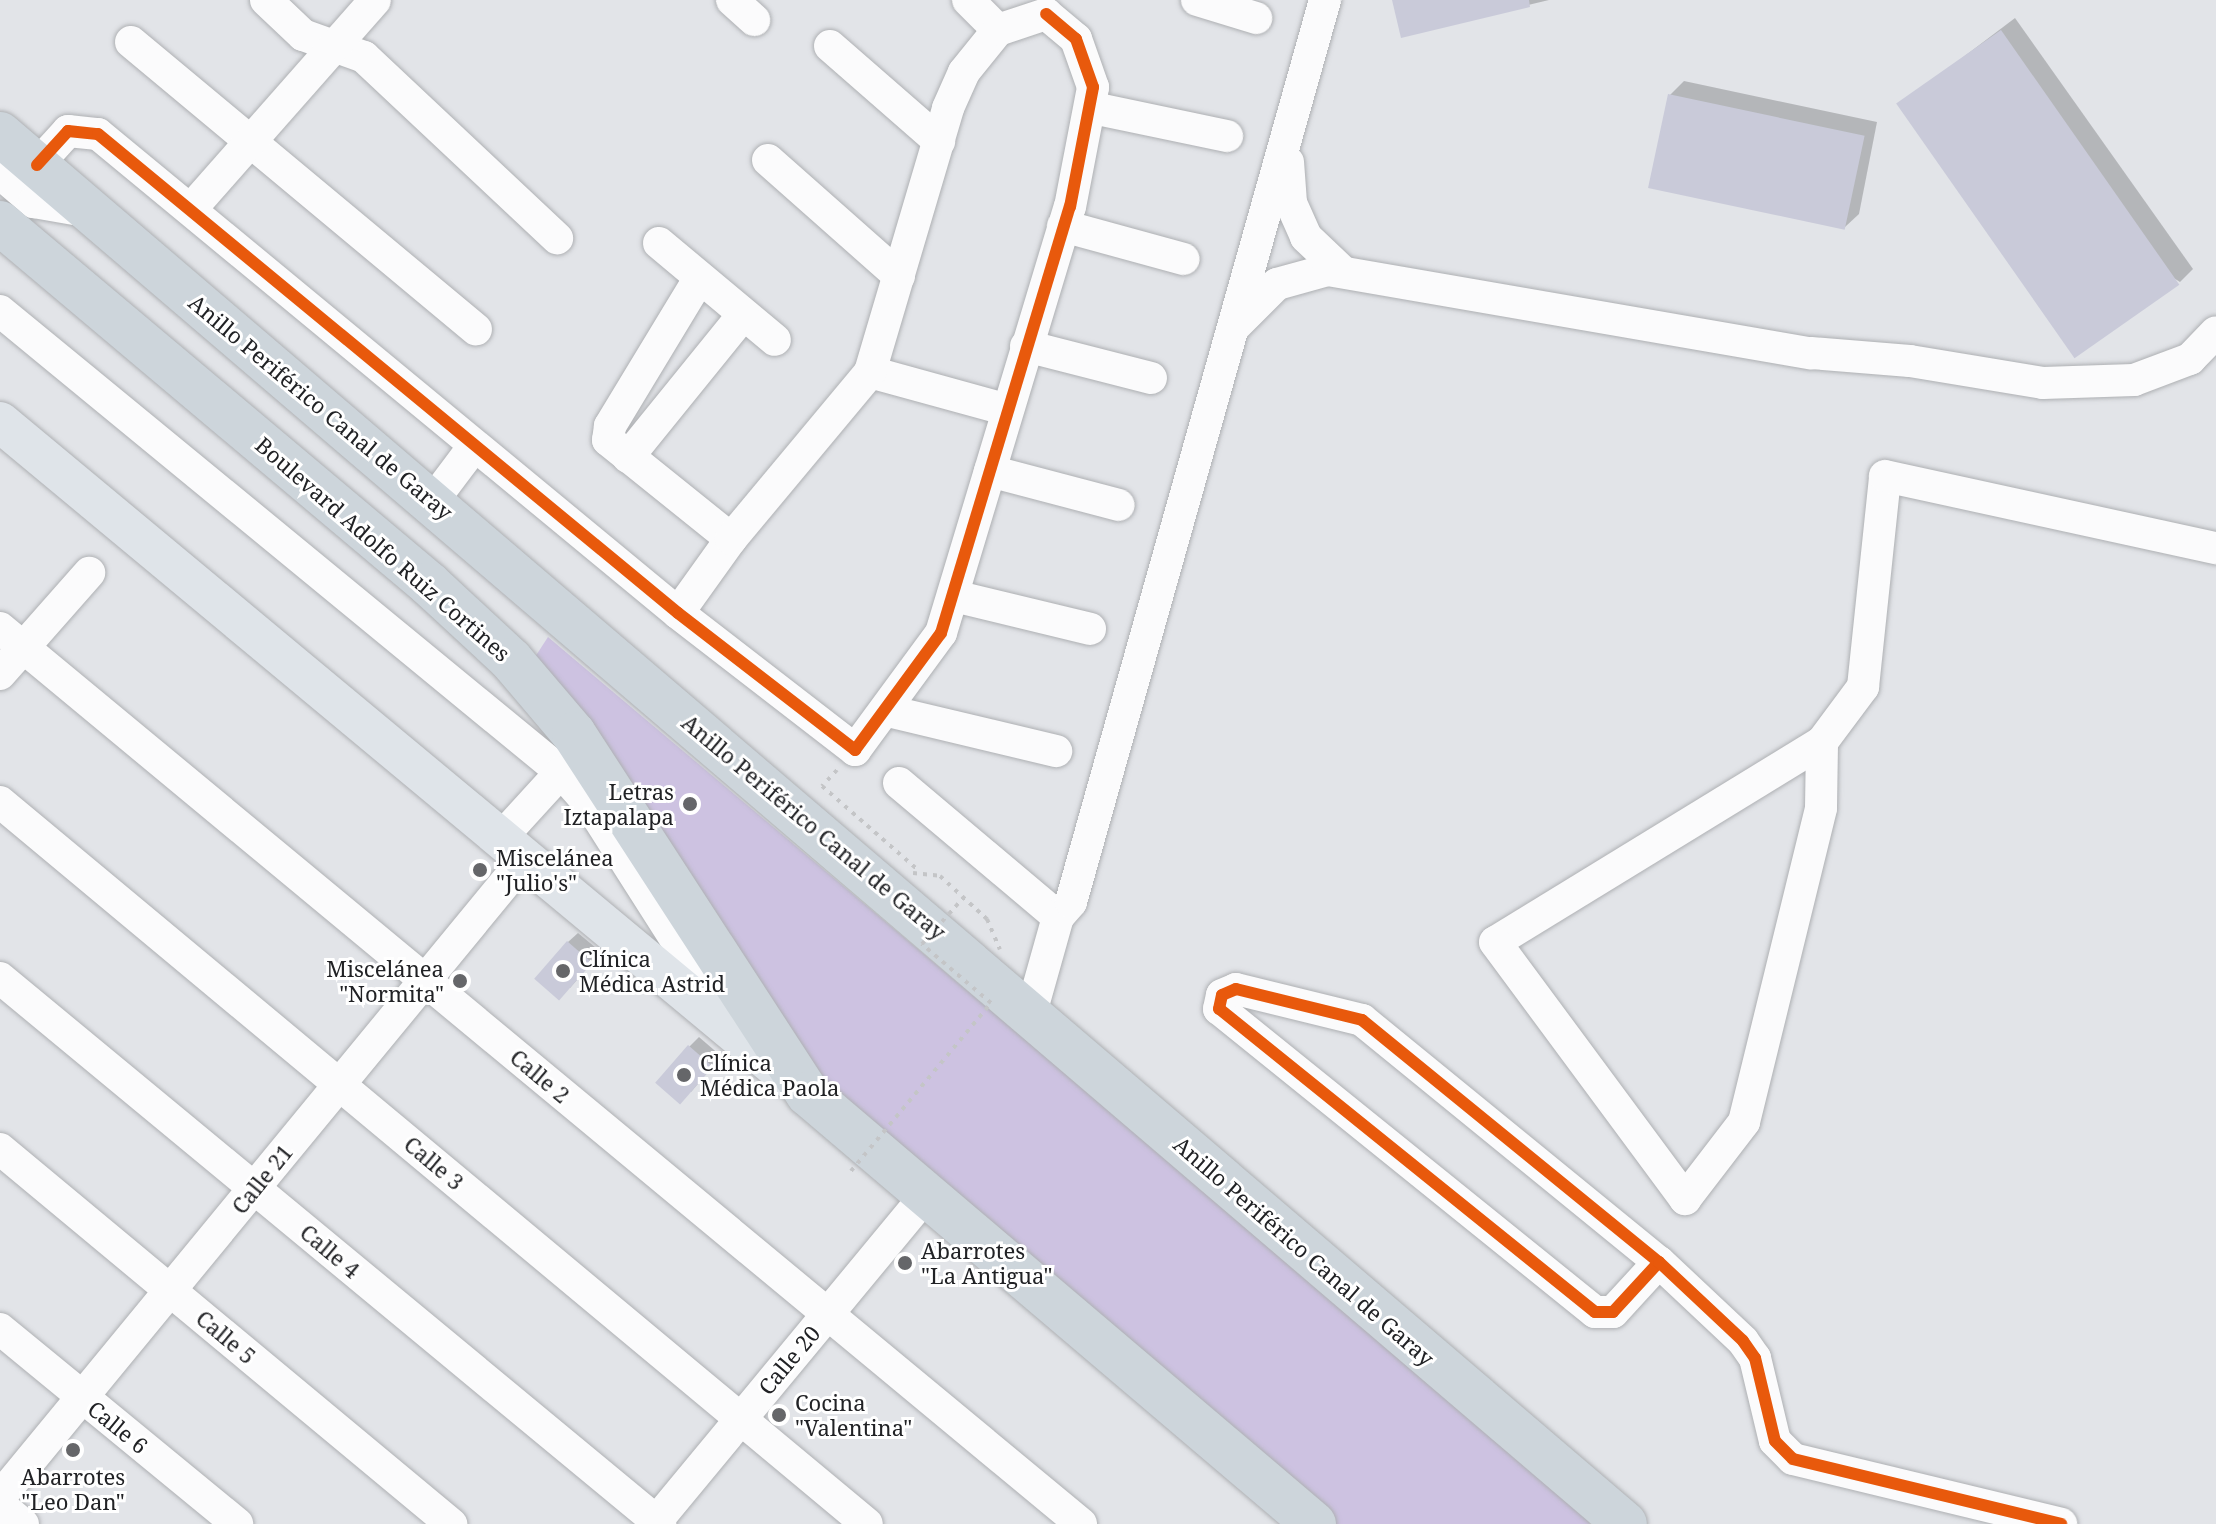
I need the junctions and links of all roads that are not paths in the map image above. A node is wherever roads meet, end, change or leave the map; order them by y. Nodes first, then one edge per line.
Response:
1 (266, 0) edge
2 (375, 0) edge
3 (968, 0) edge
4 (1197, 0) edge
5 (1325, 0) edge
6 (1049, 7) edge
7 (1256, 18) dead end
8 (998, 30) junction
9 (131, 42) dead end
10 (332, 44) junction
11 (830, 46) dead end
12 (1093, 108) junction
13 (1290, 123) junction
14 (0, 134) edge
15 (1227, 136) dead end
16 (250, 140) junction
17 (939, 141) junction
18 (768, 160) dead end
19 (18, 169) edge
20 (191, 209) junction
21 (0, 223) edge
22 (1063, 226) junction
23 (557, 238) dead end
24 (659, 243) dead end
25 (1184, 259) dead end
26 (1342, 271) junction
27 (899, 276) junction
28 (699, 279) junction
29 (0, 311) edge
30 (743, 315) junction
31 (476, 329) dead end
32 (2216, 332) edge
33 (1230, 339) junction
34 (775, 340) dead end
35 (1026, 346) junction
36 (870, 372) junction
37 (1151, 378) dead end
38 (1004, 409) junction
39 (0, 422) edge
40 (474, 446) junction
41 (628, 457) junction
42 (990, 471) junction
43 (432, 502) junction
44 (1119, 505) dead end
45 (731, 539) junction
46 (2216, 548) edge
47 (89, 573) dead end
48 (954, 596) junction
49 (678, 613) junction
50 (1090, 629) dead end
51 (11, 637) edge
52 (0, 674) edge
53 (888, 711) junction
54 (1822, 742) junction
55 (1056, 751) dead end
56 (561, 772) junction
57 (899, 783) dead end
58 (0, 802) edge
59 (511, 850) junction
60 (1058, 917) junction
61 (0, 978) edge
62 (425, 980) junction
63 (1031, 1013) junction
64 (735, 1031) junction
65 (340, 1084) junction
66 (808, 1094) junction
67 (0, 1149) edge
68 (254, 1188) junction
69 (925, 1196) junction
70 (1659, 1262) junction
71 (170, 1290) junction
72 (827, 1314) junction
73 (0, 1329) edge
74 (82, 1398) junction
75 (741, 1419) junction
76 (0, 1497) edge
77 (0, 1505) edge
78 (657, 1523) edge
79 (23, 1524) edge
80 (237, 1524) edge
81 (451, 1524) edge
82 (867, 1524) edge
83 (1081, 1524) edge
84 (1314, 1524) edge
85 (1625, 1524) edge
86 (2061, 1524) edge

1 - 10 street
2 - 10 street
3 - 8 street
4 - 7 street
5 - 13 street
6 - 8 street
6 - 12 street
8 - 17 street
9 - 16 street
10 - 16 street
10 - 23 street
11 - 17 street
12 - 15 street
12 - 22 street
13 - 26 street
13 - 33 street
14 - 19 highway, Anillo Periférico Canal de Garay
16 - 20 street
16 - 31 street
17 - 27 street
18 - 27 street
19 - 20 street
19 - 43 highway, Anillo Periférico Canal de Garay
20 - 40 street
21 - 66 highway, Boulevard Adolfo Ruiz Cortines
22 - 25 street
22 - 35 street
24 - 28 street
26 - 32 street
26 - 33 street
27 - 36 street
28 - 30 street
28 - 41 street
29 - 56 street
30 - 34 street
30 - 41 street
33 - 60 street
35 - 37 street
35 - 38 street
36 - 38 street
36 - 45 street
38 - 42 street
39 - 59 main road
40 - 43 street
40 - 49 street
41 - 45 street
42 - 44 street
42 - 48 street
43 - 63 highway, Anillo Periférico Canal de Garay
45 - 49 street
46 - 54 street
47 - 51 street
48 - 50 street
48 - 53 street
49 - 53 street
51 - 52 street
51 - 62 street, Calle 2
53 - 55 street
54 - 54 street
56 - 59 street, Calle 21
56 - 64 street
57 - 60 street
58 - 65 street, Calle 3
59 - 62 street, Calle 21
59 - 64 main road
60 - 63 street
61 - 68 street, Calle 4
62 - 65 street, Calle 21
62 - 72 street, Calle 2
63 - 85 highway, Anillo Periférico Canal de Garay
64 - 66 main road
65 - 68 street, Calle 21
65 - 75 street, Calle 3
66 - 69 highway
67 - 71 street, Calle 5
68 - 71 street, Calle 21
68 - 78 street, Calle 4
69 - 72 street, Calle 20
69 - 84 highway
70 - 70 street
70 - 86 street
71 - 74 street, Calle 21
71 - 81 street, Calle 5
72 - 75 street, Calle 20
72 - 83 street, Calle 2
73 - 74 street, Calle 6
74 - 76 street, Calle 21
74 - 80 street, Calle 6
75 - 78 street, Calle 20
75 - 82 street, Calle 3
77 - 79 street

